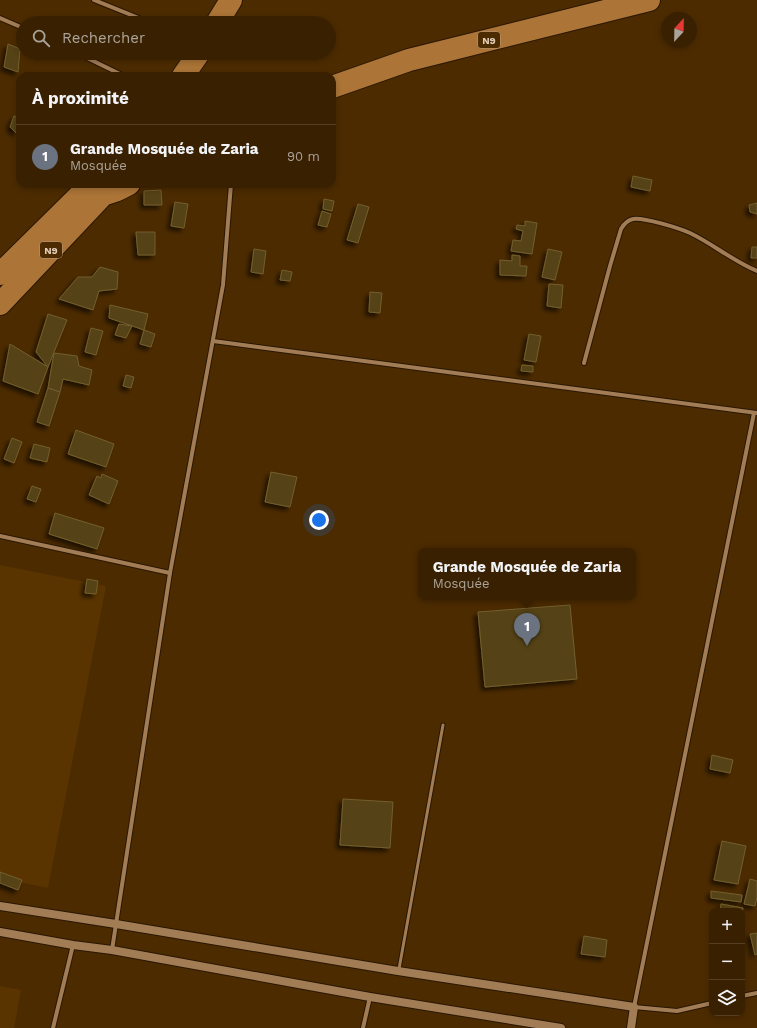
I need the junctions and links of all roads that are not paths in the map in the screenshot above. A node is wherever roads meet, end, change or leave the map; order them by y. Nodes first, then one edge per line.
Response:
1 (94, 0) edge
2 (231, 0) edge
3 (649, 0) edge
4 (134, 16) edge
5 (221, 16) edge
6 (0, 18) edge
7 (16, 25) edge
8 (91, 60) edge
9 (193, 60) edge
10 (116, 72) edge
11 (185, 72) edge
12 (336, 86) edge
13 (121, 188) edge
14 (231, 188) edge
15 (96, 189) edge
16 (757, 271) edge
17 (0, 274) edge
18 (0, 304) edge
19 (213, 341) junction
20 (584, 363) dead end
21 (756, 413) edge
22 (0, 536) edge
23 (170, 573) junction
24 (443, 725) dead end
25 (0, 906) edge
26 (116, 924) junction
27 (0, 932) edge
28 (73, 945) junction
29 (112, 950) junction
30 (398, 971) junction
31 (757, 993) edge
32 (745, 995) edge
33 (370, 997) junction
34 (709, 1004) edge
35 (634, 1007) junction
36 (53, 1028) edge
37 (363, 1028) edge
38 (561, 1028) edge
39 (631, 1028) edge

1 - 4 street
2 - 5 highway
3 - 12 highway, N9
6 - 7 street
8 - 10 street
9 - 11 highway
13 - 15 highway, N9
14 - 19 street
15 - 17 highway, N9
15 - 18 highway, N9
16 - 20 street
19 - 21 street
19 - 23 street
21 - 35 street
22 - 23 street
23 - 26 street
24 - 30 lane
25 - 26 street
26 - 29 street
26 - 30 street
27 - 28 street
28 - 29 street
28 - 36 street
29 - 33 street
30 - 35 street
31 - 32 street
33 - 37 street
33 - 38 street
34 - 35 street
35 - 39 street

